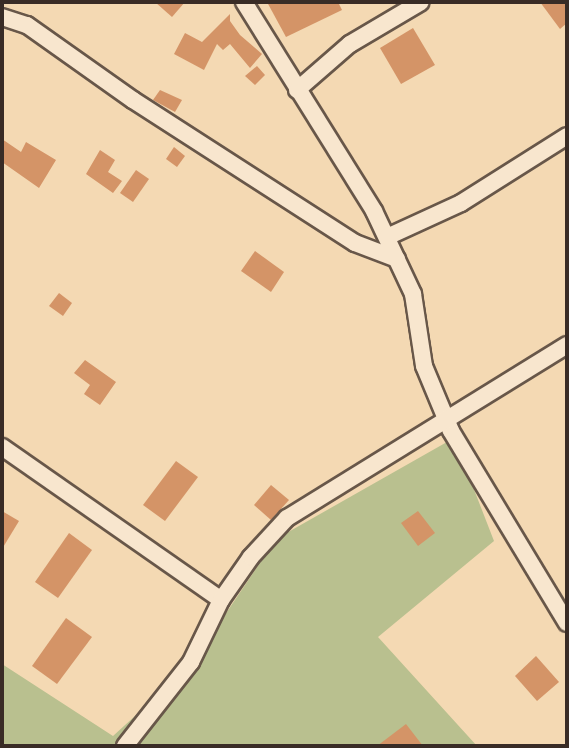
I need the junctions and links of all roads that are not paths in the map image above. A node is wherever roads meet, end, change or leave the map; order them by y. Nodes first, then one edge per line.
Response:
1 (10, 2) edge
2 (244, 2) edge
3 (421, 2) edge
4 (2, 16) edge
5 (297, 90) junction
6 (567, 136) edge
7 (387, 237) junction
8 (397, 259) junction
9 (567, 345) edge
10 (446, 421) junction
11 (2, 447) edge
12 (221, 600) junction
13 (567, 623) edge
14 (125, 746) edge

1 - 4 street
2 - 5 street
3 - 5 street
4 - 8 street
5 - 7 street
6 - 7 street
7 - 8 street
8 - 10 street
9 - 10 street
10 - 12 street
10 - 13 street
11 - 12 street
12 - 14 street

